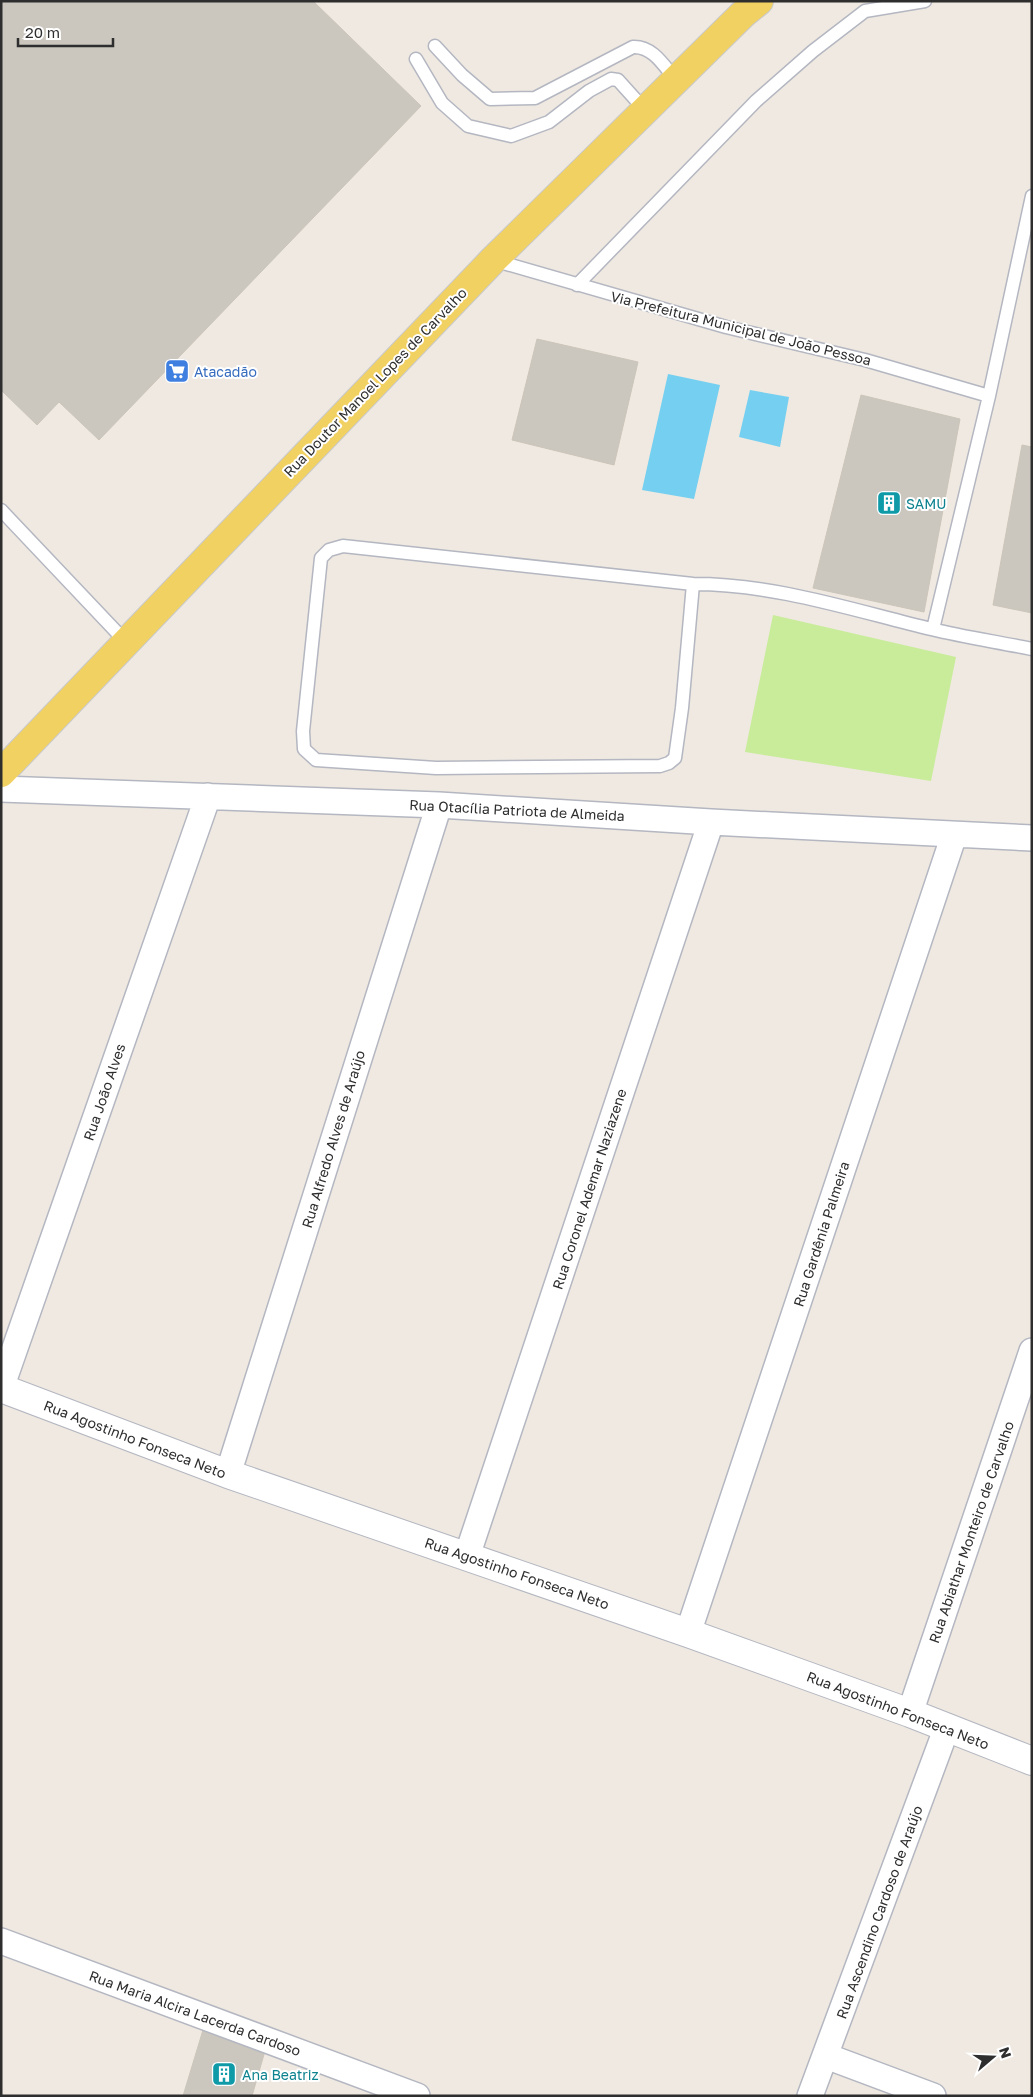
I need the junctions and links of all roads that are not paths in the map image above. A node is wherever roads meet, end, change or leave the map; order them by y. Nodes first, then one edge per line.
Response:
1 (759, 1) edge
2 (925, 1) edge
3 (435, 46) dead end
4 (416, 59) dead end
5 (676, 80) junction
6 (645, 110) junction
7 (1032, 196) edge
8 (493, 260) junction
9 (577, 285) junction
10 (989, 396) junction
11 (1, 510) edge
12 (693, 584) junction
13 (933, 629) junction
14 (126, 642) junction
15 (1032, 649) edge
16 (1, 773) edge
17 (1, 789) edge
18 (208, 796) junction
19 (439, 805) junction
20 (711, 822) junction
21 (954, 835) junction
22 (1032, 838) edge
23 (1032, 1351) edge
24 (1, 1388) edge
25 (228, 1474) junction
26 (467, 1556) junction
27 (688, 1633) junction
28 (910, 1713) junction
29 (947, 1727) junction
30 (1032, 1761) edge
31 (1, 1941) edge
32 (826, 2056) junction
33 (417, 2096) edge
34 (810, 2096) edge
35 (933, 2096) edge

1 - 5 main road, Rua Doutor Manoel Lopes de Carvalho
2 - 9 lane
3 - 5 lane
4 - 6 lane
5 - 6 main road, Rua Doutor Manoel Lopes de Carvalho
6 - 8 main road, Rua Doutor Manoel Lopes de Carvalho
7 - 10 lane
8 - 9 lane, Via Prefeitura Municipal de João Pessoa
8 - 14 main road, Rua Doutor Manoel Lopes de Carvalho
9 - 10 lane, Via Prefeitura Municipal de João Pessoa
10 - 13 lane
11 - 14 lane
12 - 12 lane
12 - 13 lane
13 - 15 lane
14 - 16 main road, Rua Doutor Manoel Lopes de Carvalho
17 - 18 street, Rua Otacília Patriota de Almeida
18 - 19 street, Rua Otacília Patriota de Almeida
18 - 24 street, Rua João Alves
19 - 20 street, Rua Otacília Patriota de Almeida
19 - 25 street, Rua Alfredo Alves de Araújo
20 - 21 street, Rua Otacília Patriota de Almeida
20 - 26 street, Rua Coronel Ademar Naziazene
21 - 22 street, Rua Otacília Patriota de Almeida
21 - 27 street, Rua Gardênia Palmeira
23 - 28 street, Rua Abiathar Monteiro de Carvalho
24 - 25 main road, Rua Agostinho Fonseca Neto
25 - 26 main road, Rua Agostinho Fonseca Neto
26 - 27 main road, Rua Agostinho Fonseca Neto
27 - 28 main road, Rua Agostinho Fonseca Neto
28 - 29 main road, Rua Agostinho Fonseca Neto
29 - 30 main road, Rua Agostinho Fonseca Neto
29 - 32 street, Rua Ascendino Cardoso de Araújo
31 - 33 street, Rua Maria Alcira Lacerda Cardoso
32 - 34 street, Rua Ascendino Cardoso de Araújo
32 - 35 street

